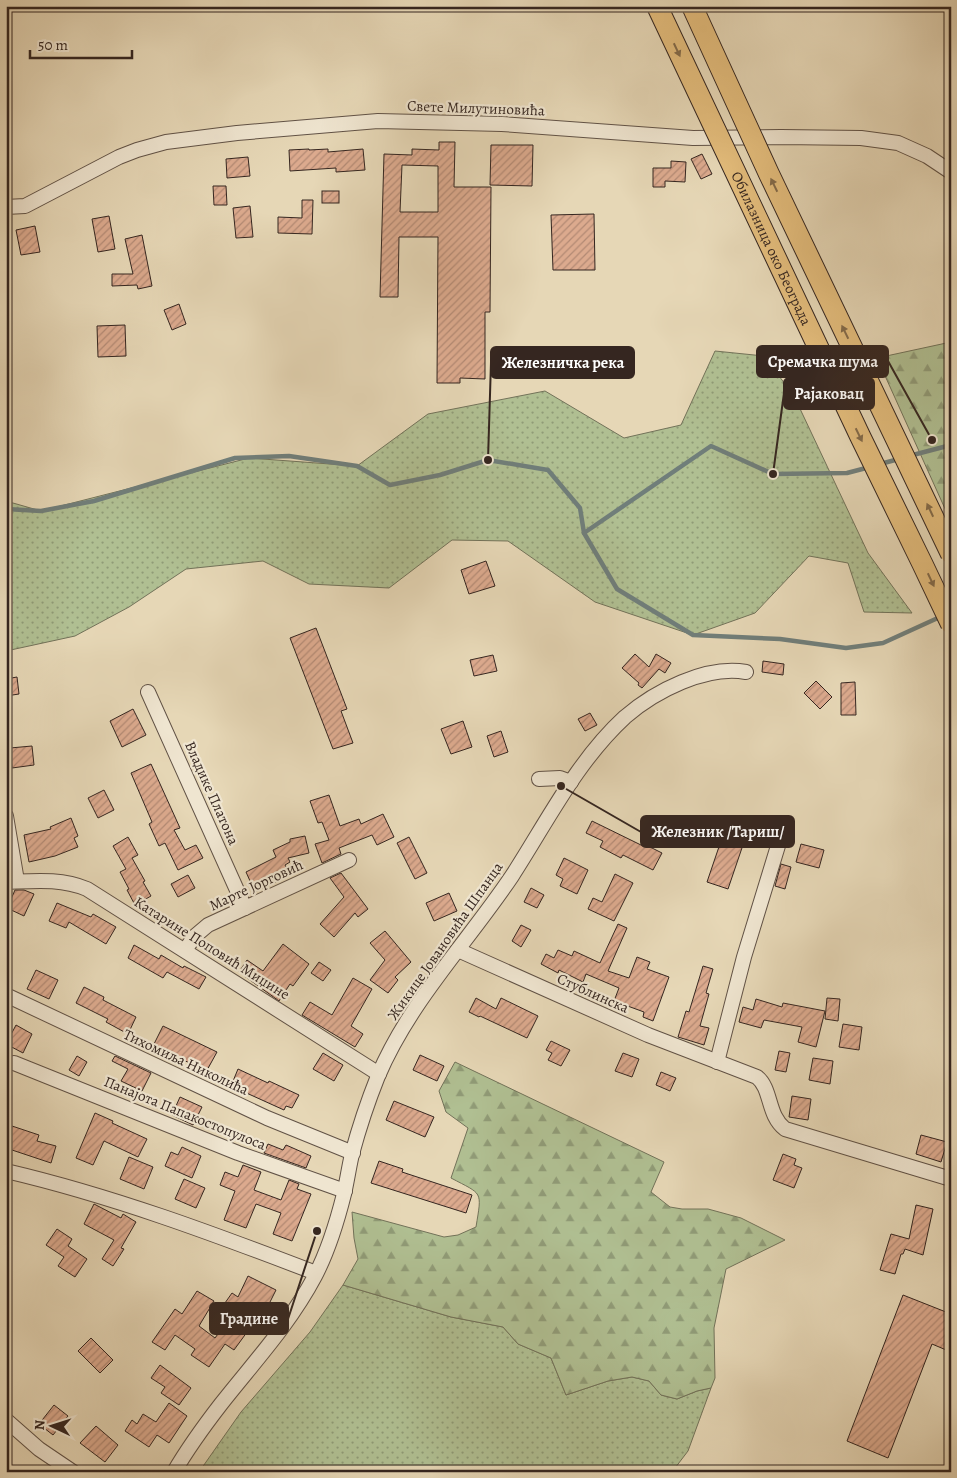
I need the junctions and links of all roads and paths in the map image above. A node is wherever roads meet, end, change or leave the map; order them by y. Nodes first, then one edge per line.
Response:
1 (657, 6) edge
2 (692, 6) edge
3 (951, 172) edge
4 (6, 207) edge
5 (951, 554) edge
6 (951, 624) edge
7 (746, 672) dead end
8 (148, 692) dead end
9 (539, 779) dead end
10 (571, 782) junction
11 (6, 816) edge
12 (781, 836) dead end
13 (349, 860) dead end
14 (12, 881) edge
15 (245, 908) junction
16 (185, 950) junction
17 (458, 950) junction
18 (8, 996) dead end
19 (14, 1062) dead end
20 (717, 1062) junction
21 (379, 1074) junction
22 (353, 1153) junction
23 (6, 1171) edge
24 (951, 1179) edge
25 (345, 1191) junction
26 (316, 1273) junction
27 (6, 1420) edge
28 (72, 1472) edge
29 (174, 1472) edge

1 -> 6 highway, Обилазница око Београда, bridge
5 -> 2 highway, Обилазница око Београда, bridge
3 - 4 street, Свете Милутиновића
7 - 10 street, Жикице Јовановића Шпанца
8 - 15 street, Владике Платона
9 - 10 street
10 - 17 street, Жикице Јовановића Шпанца
11 - 14 street, Катарине Поповић Миџине
12 - 20 street
13 - 15 street, Марте Јорговић
14 - 16 street, Катарине Поповић Миџине
15 - 16 street, Марте Јорговић
16 - 21 street, Катарине Поповић Миџине
17 - 20 street, Стублинска
17 - 21 street, Жикице Јовановића Шпанца
18 - 22 street, Тихомиља Николића
19 - 25 street, Панајота Папакостопулоса
20 - 24 street, Стублинска
21 - 22 street, Жикице Јовановића Шпанца
22 - 25 street, Жикице Јовановића Шпанца
23 - 26 street
25 - 26 street, Жикице Јовановића Шпанца
26 - 29 street, Жикице Јовановића Шпанца
27 - 28 street

